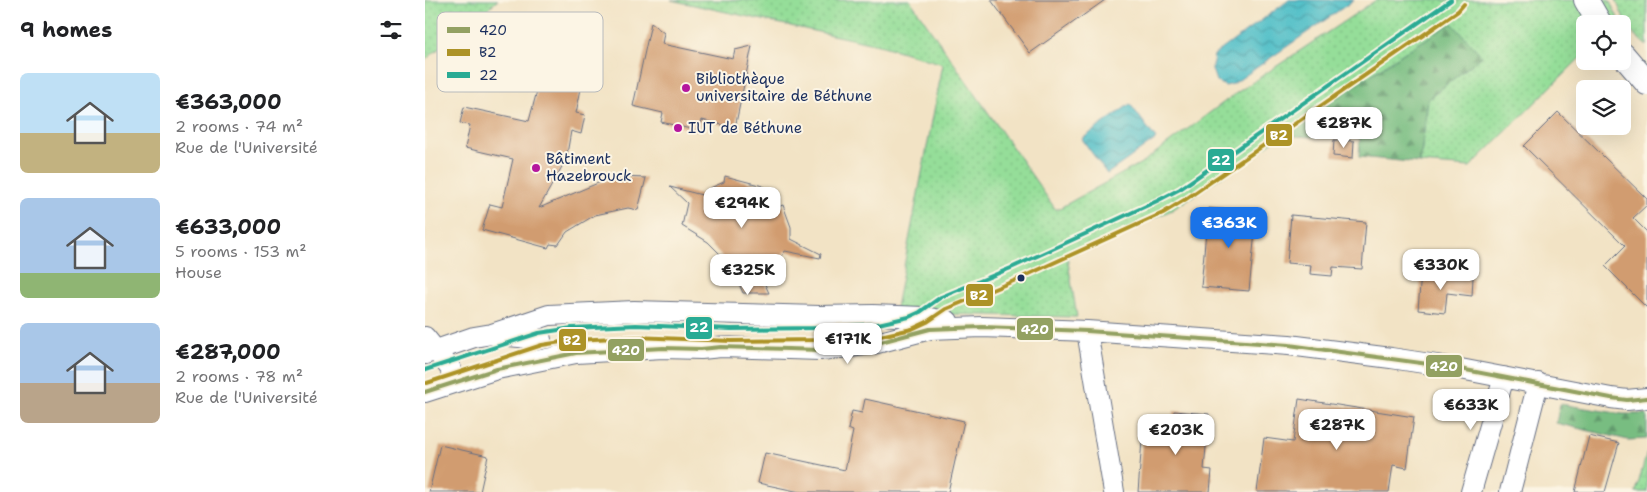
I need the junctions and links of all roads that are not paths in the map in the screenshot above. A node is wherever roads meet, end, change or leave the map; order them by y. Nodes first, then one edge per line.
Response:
1 (1586, 0) edge
2 (1595, 15) edge
3 (1631, 64) edge
4 (1647, 83) edge
5 (982, 327) junction
6 (1087, 331) junction
7 (492, 334) junction
8 (541, 340) dead end
9 (428, 347) edge
10 (1504, 377) junction
11 (452, 382) junction
12 (1537, 383) junction
13 (425, 392) edge
14 (1647, 398) edge
15 (1114, 492) edge
16 (1471, 492) edge
17 (1510, 492) edge

1 - 2 street
3 - 4 street
5 - 6 street
5 - 7 street
5 - 11 street
6 - 10 street
6 - 15 street
7 - 8 street
7 - 9 street
9 - 11 street
10 - 12 street
10 - 16 street
11 - 13 street
12 - 14 street
12 - 17 street

